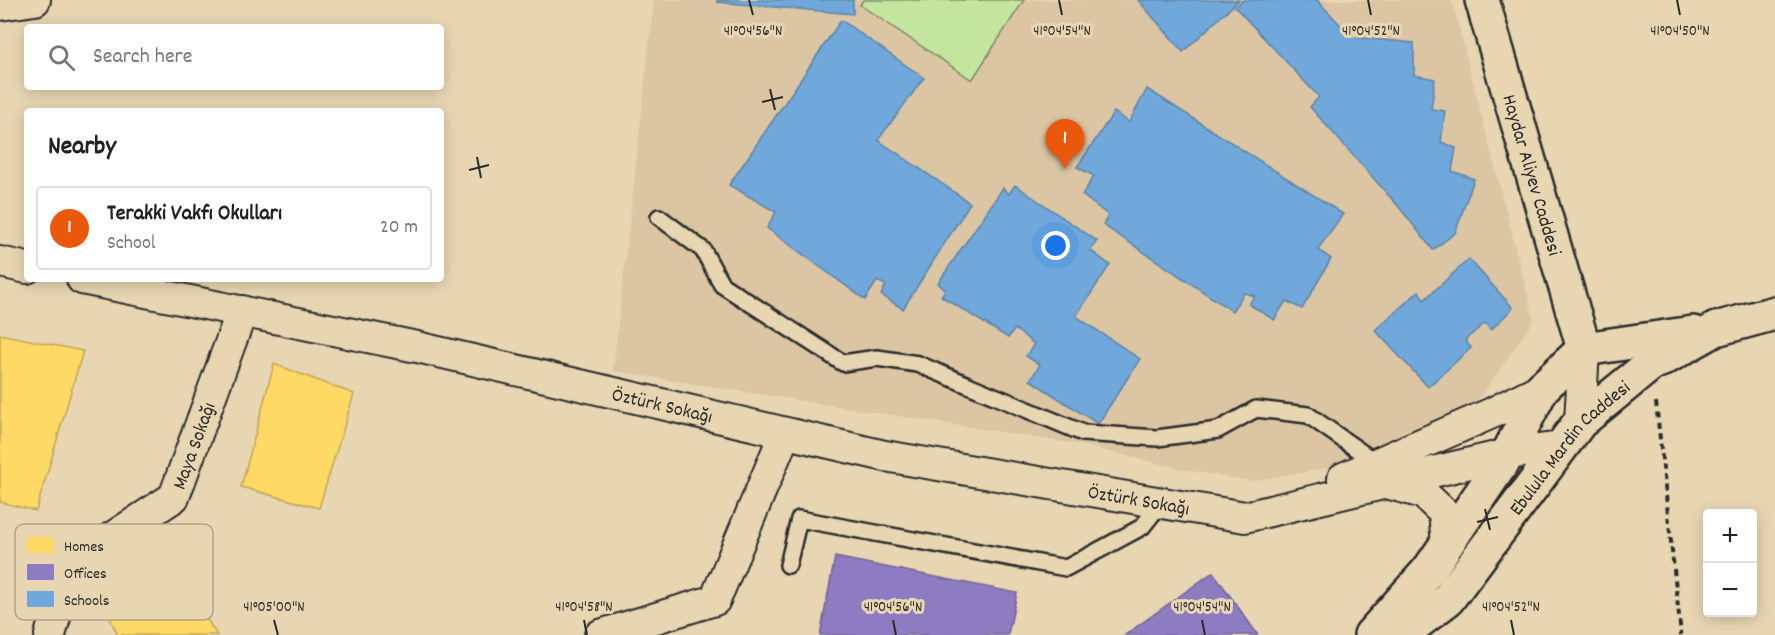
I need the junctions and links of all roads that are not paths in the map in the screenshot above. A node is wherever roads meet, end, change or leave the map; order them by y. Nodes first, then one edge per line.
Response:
1 (35, 0) edge
2 (1482, 0) edge
3 (0, 5) edge
4 (659, 217) dead end
5 (0, 262) edge
6 (24, 267) edge
7 (97, 282) edge
8 (242, 311) junction
9 (1775, 313) edge
10 (1716, 329) junction
11 (1584, 349) junction
12 (1542, 388) junction
13 (785, 433) junction
14 (1571, 435) junction
15 (1508, 454) junction
16 (1382, 474) junction
17 (1161, 503) junction
18 (133, 524) edge
19 (1447, 543) junction
20 (788, 566) dead end
21 (54, 620) edge
22 (50, 635) edge
23 (600, 635) edge
24 (1371, 635) edge
25 (1401, 635) edge

1 - 3 street
2 - 11 street, Haydar Aliyev Caddesi
4 - 16 lane
5 - 6 street
7 - 8 street, Öztürk Sokağı
8 - 13 street, Öztürk Sokağı
8 - 18 street, Maya Sokağı
9 - 10 street, Ebulula Mardin Caddesi
10 - 11 street
10 - 14 street, Ebulula Mardin Caddesi
11 - 12 street
11 - 14 street
12 - 15 street
12 - 16 street, Öztürk Sokağı
13 - 17 street, Öztürk Sokağı
13 - 23 street
14 - 15 street, Öztürk Sokağı
14 - 25 street, Ebulula Mardin Caddesi
15 - 16 street, Öztürk Sokağı
15 - 19 street
16 - 17 street, Öztürk Sokağı
16 - 19 street
17 - 20 lane
19 - 24 street
21 - 22 street, Maya Sokağı

